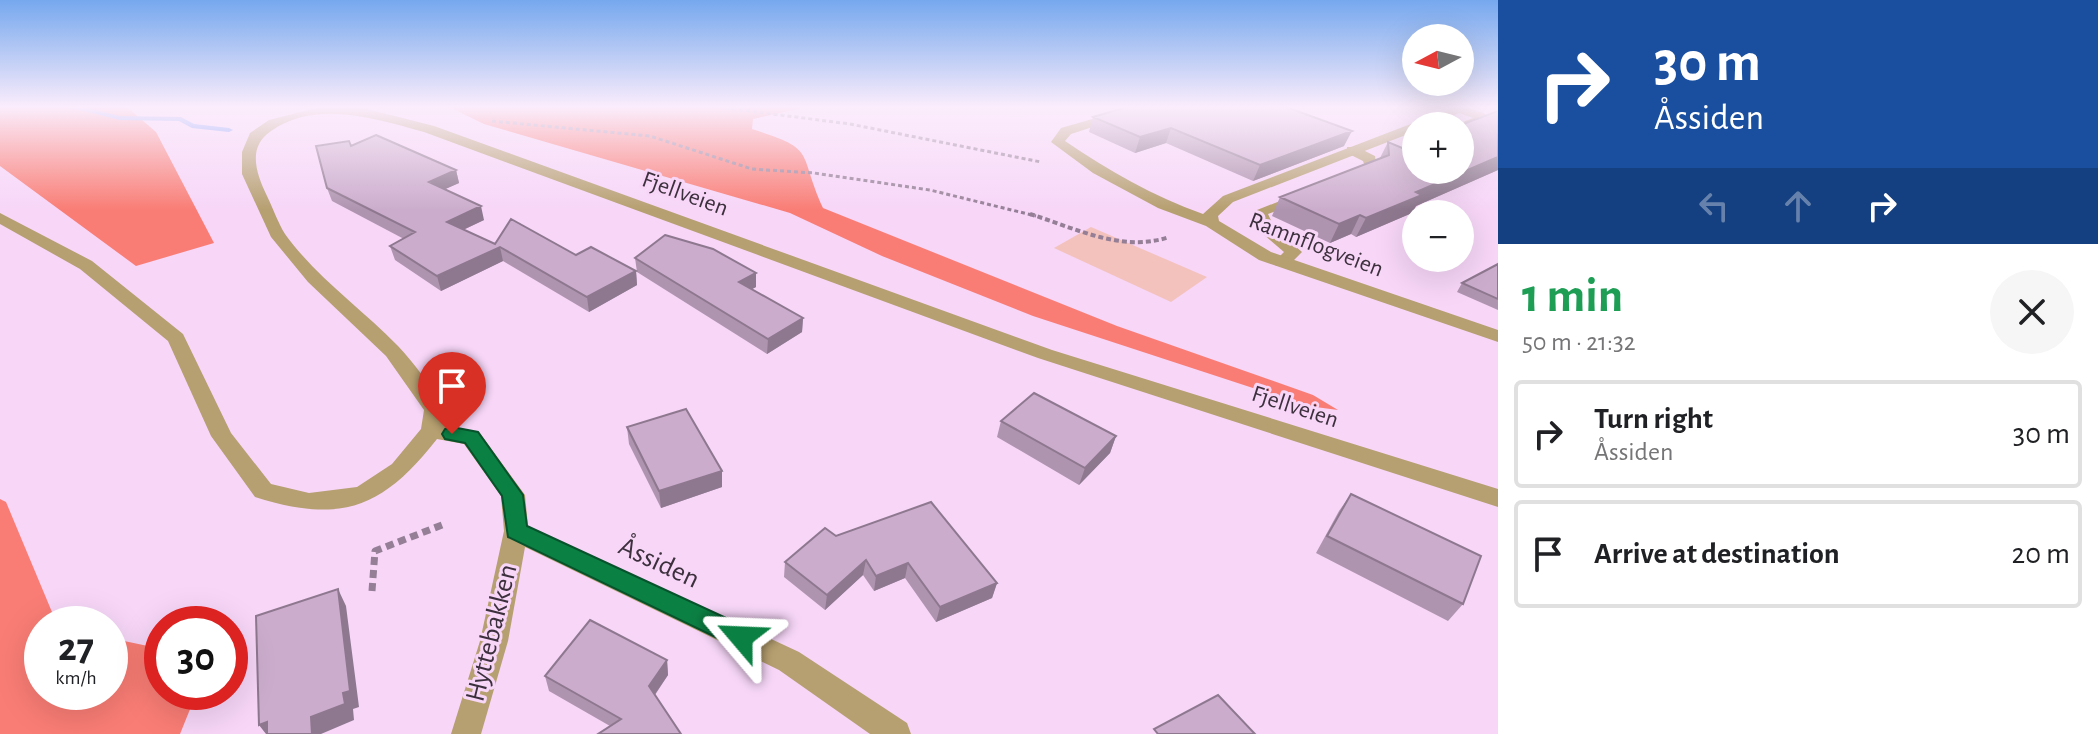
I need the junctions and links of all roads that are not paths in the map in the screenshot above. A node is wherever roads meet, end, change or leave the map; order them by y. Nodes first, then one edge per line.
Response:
1 (253, 141) edge
2 (463, 141) edge
3 (1059, 141) edge
4 (1375, 141) edge
5 (1352, 150) junction
6 (0, 218) edge
7 (1212, 223) junction
8 (1282, 262) junction
9 (1498, 336) edge
10 (432, 431) junction
11 (1498, 498) edge
12 (516, 531) junction
13 (466, 734) edge
14 (896, 734) edge

1 - 10 street, Fjellveien
2 - 11 street, Fjellveien
3 - 7 street, Ramnflogveien
4 - 5 street
5 - 7 street
5 - 8 street
6 - 10 street
7 - 8 street, Ramnflogveien
8 - 9 street, Ramnflogveien
10 - 12 street
12 - 13 street, Hyttebakken
12 - 14 street, Åssiden

